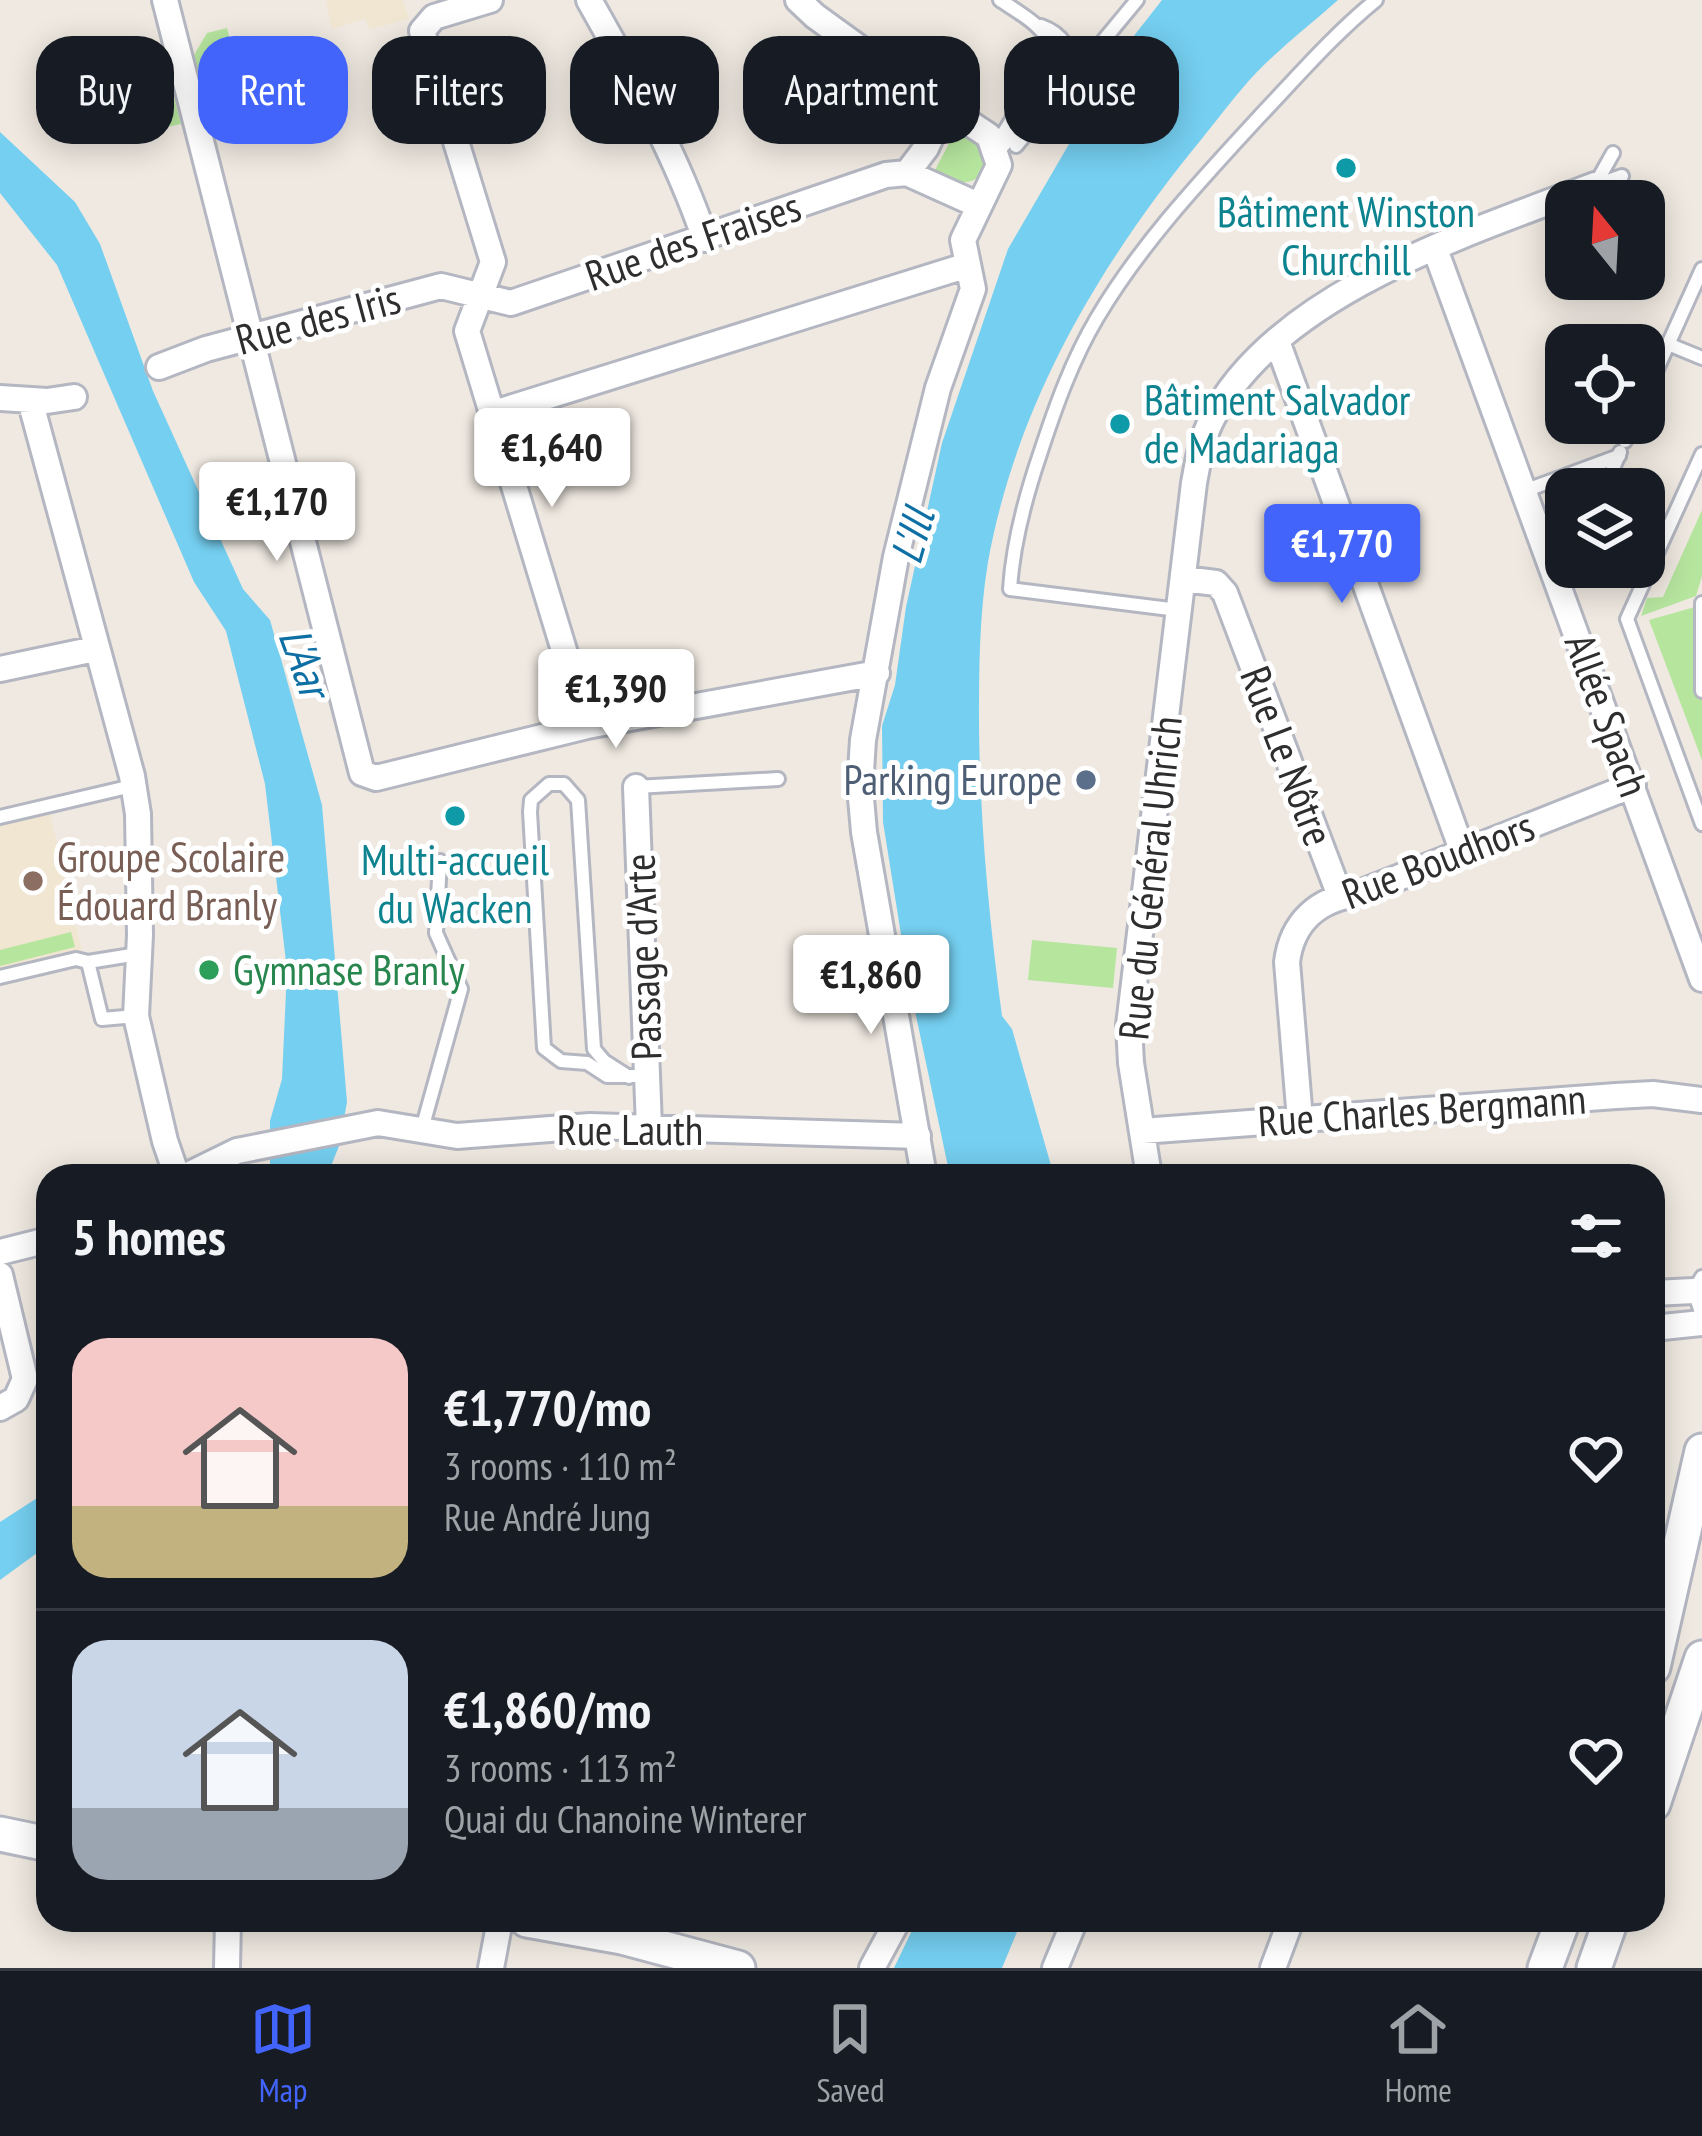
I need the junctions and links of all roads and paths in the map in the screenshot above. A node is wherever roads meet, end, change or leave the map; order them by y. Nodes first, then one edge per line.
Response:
1 (165, 0) edge
2 (490, 0) edge
3 (589, 0) edge
4 (799, 0) edge
5 (1000, 0) edge
6 (1137, 0) edge
7 (1376, 0) edge
8 (1034, 23) junction
9 (844, 36) edge
10 (980, 130) edge
11 (928, 144) edge
12 (1003, 148) junction
13 (1613, 153) dead end
14 (907, 173) junction
15 (1622, 176) dead end
16 (1598, 180) edge
17 (1610, 180) edge
18 (978, 205) junction
19 (1545, 205) edge
20 (705, 239) junction
21 (1435, 249) junction
22 (968, 266) junction
23 (1702, 269) edge
24 (480, 293) junction
25 (250, 340) junction
26 (1277, 341) junction
27 (1668, 344) junction
28 (1665, 351) edge
29 (1702, 358) edge
30 (159, 367) dead end
31 (0, 398) edge
32 (74, 398) dead end
33 (29, 400) junction
34 (490, 414) junction
35 (1623, 444) edge
36 (1621, 449) junction
37 (1702, 454) edge
38 (1613, 468) edge
39 (1523, 492) junction
40 (1545, 536) edge
41 (1183, 579) junction
42 (1567, 588) edge
43 (1702, 603) edge
44 (1179, 610) junction
45 (94, 649) junction
46 (0, 669) edge
47 (877, 673) junction
48 (1702, 691) edge
49 (587, 726) junction
50 (778, 779) dead end
51 (1633, 785) junction
52 (134, 786) junction
53 (636, 787) joint
54 (0, 817) edge
55 (1702, 824) edge
56 (1462, 850) junction
57 (440, 861) dead end
58 (1340, 896) junction
59 (138, 954) junction
60 (88, 962) junction
61 (0, 977) edge
62 (1702, 979) edge
63 (136, 1016) junction
64 (638, 1076) junction
65 (1702, 1100) edge
66 (1300, 1120) junction
67 (649, 1127) junction
68 (422, 1129) junction
69 (1142, 1131) junction
70 (918, 1136) junction
71 (173, 1164) edge
72 (207, 1164) edge
73 (922, 1164) edge
74 (1147, 1164) edge
75 (36, 1243) edge
76 (0, 1252) edge
77 (0, 1275) edge
78 (1665, 1295) edge
79 (1700, 1301) edge
80 (1665, 1321) edge
81 (0, 1408) edge
82 (1702, 1451) edge
83 (1665, 1614) edge
84 (1665, 1669) edge
85 (1701, 1676) edge
86 (1665, 1772) edge
87 (0, 1834) edge
88 (36, 1842) edge
89 (228, 1932) edge
90 (498, 1932) edge
91 (594, 1932) edge
92 (892, 1932) edge
93 (1071, 1932) edge
94 (1287, 1932) edge
95 (1558, 1932) edge
96 (1607, 1932) edge
97 (227, 1968) edge
98 (491, 1968) edge
99 (738, 1968) edge
100 (872, 1968) edge
101 (1055, 1968) edge
102 (1274, 1968) edge
103 (1545, 1968) edge
104 (1594, 1968) edge

1 - 25 street
2 - 24 street
3 - 20 street
4 - 9 street
5 - 8 lane
6 - 12 lane
7 - 44 lane
8 - 12 lane
8 - 12 lane
10 - 12 street
11 - 14 street
12 - 18 street
13 - 16 lane
14 - 18 street
14 - 20 street, Rue des Fraises
15 - 17 lane
18 - 22 street
19 - 21 street, Rue du Général Uhrich
20 - 24 street, Rue des Fraises
21 - 26 street, Rue du Général Uhrich
21 - 39 street, Allée Spach
22 - 34 street
22 - 47 street
23 - 27 lane
24 - 25 street, Rue des Iris
24 - 34 street
25 - 30 street, Rue des Iris
25 - 49 street
26 - 41 street, Rue du Général Uhrich
26 - 56 street
27 - 28 lane
27 - 29 lane
31 - 33 street
32 - 33 street
33 - 45 street
34 - 49 street
35 - 36 lane
36 - 38 lane
36 - 39 lane
37 - 55 lane
39 - 40 street, Allée Spach
41 - 44 street, Rue du Général Uhrich
41 - 58 street, Rue Le Nôtre
42 - 51 street, Allée Spach
43 - 48 lane
44 - 69 street, Rue du Général Uhrich
45 - 46 street
45 - 52 street
47 - 49 street
47 - 70 street
50 - 53 lane
51 - 56 street, Rue Boudhors
51 - 62 street, Allée Spach
52 - 54 lane
52 - 59 street
53 - 64 street, Passage d'Arte
56 - 58 street, Rue Boudhors
57 - 68 lane
58 - 66 street, Rue Boudhors
59 - 60 lane
59 - 63 street
60 - 61 lane
60 - 63 lane
63 - 71 street
64 - 64 lane
64 - 67 street, Passage d'Arte
65 - 66 street, Rue Charles Bergmann
66 - 69 street, Rue Charles Bergmann
67 - 68 street, Rue Lauth
67 - 70 street, Rue Lauth
68 - 72 street, Rue Lauth
69 - 74 street, Rue du Général Uhrich
70 - 73 street
75 - 76 street
77 - 81 street
78 - 79 street
79 - 80 street
82 - 83 main road
84 - 85 street
85 - 86 main road
87 - 88 main road
89 - 97 street
90 - 98 street
91 - 99 main road
92 - 100 street
93 - 101 street
94 - 102 street
95 - 103 main road
96 - 104 main road

